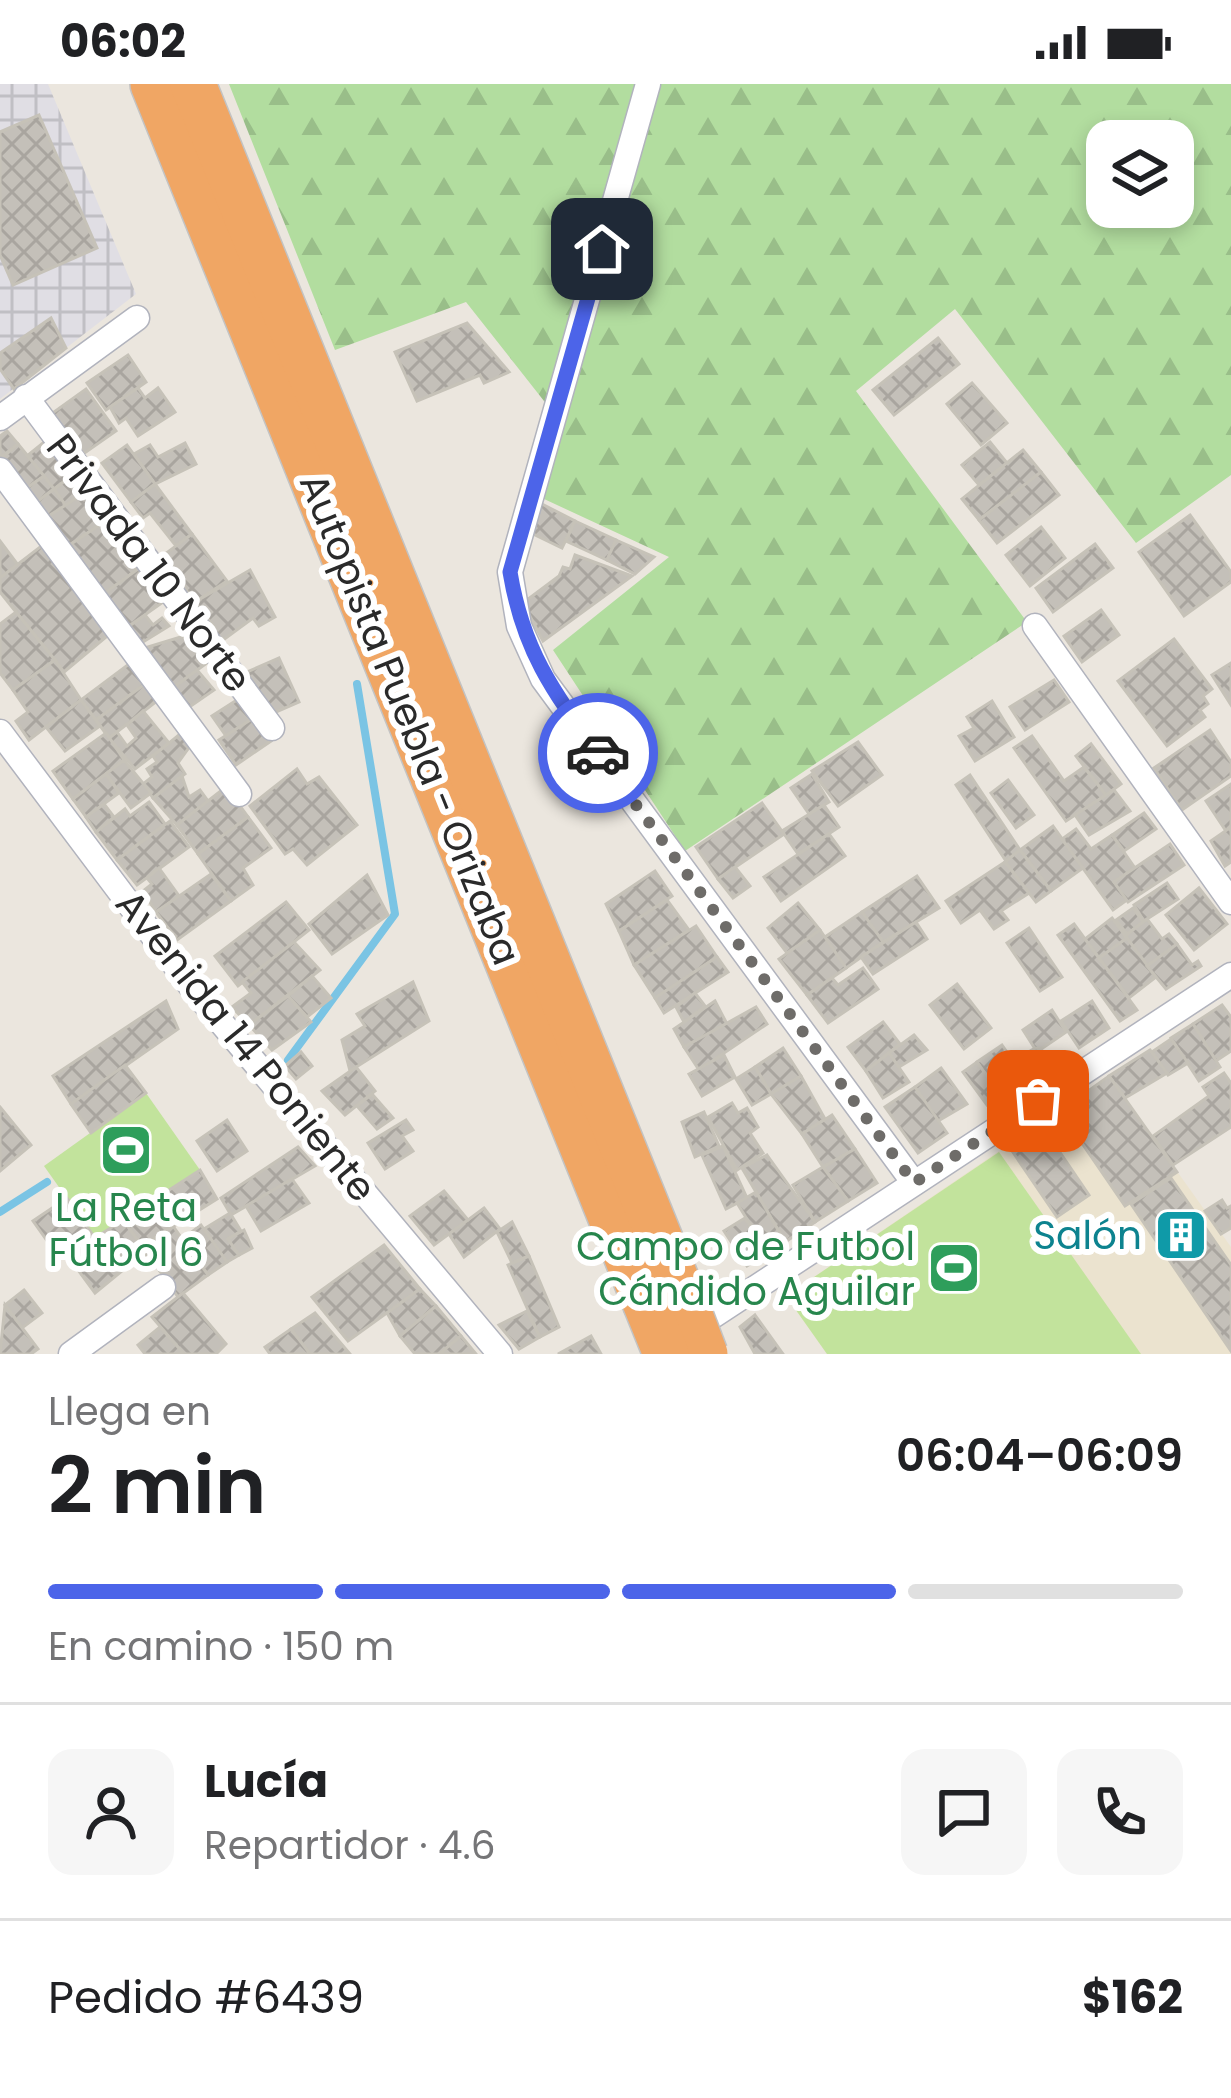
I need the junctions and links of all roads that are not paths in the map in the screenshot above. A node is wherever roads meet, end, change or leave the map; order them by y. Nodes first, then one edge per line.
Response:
1 (153, 84) edge
2 (193, 84) edge
3 (648, 84) edge
4 (137, 318) dead end
5 (26, 397) junction
6 (0, 418) edge
7 (0, 470) edge
8 (1035, 626) dead end
9 (272, 728) dead end
10 (0, 732) edge
11 (239, 794) dead end
12 (1231, 902) edge
13 (1231, 975) edge
14 (914, 1183) junction
15 (164, 1287) dead end
16 (662, 1294) junction
17 (71, 1354) edge
18 (500, 1354) edge
19 (655, 1354) edge
20 (666, 1354) edge
21 (705, 1354) edge

1 - 16 highway, Autopista Puebla - Orizaba
2 - 16 highway, Autopista Puebla - Orizaba
3 - 14 street
4 - 5 street
5 - 6 street
5 - 9 street, Privada 10 Norte
7 - 11 street, Privada 10 Norte
8 - 12 street
10 - 18 street, Avenida 14 Poniente
13 - 14 street
14 - 19 street
15 - 17 street
16 - 20 highway, Autopista Puebla - Orizaba, bridge
16 - 21 highway, Autopista Puebla - Orizaba, bridge

